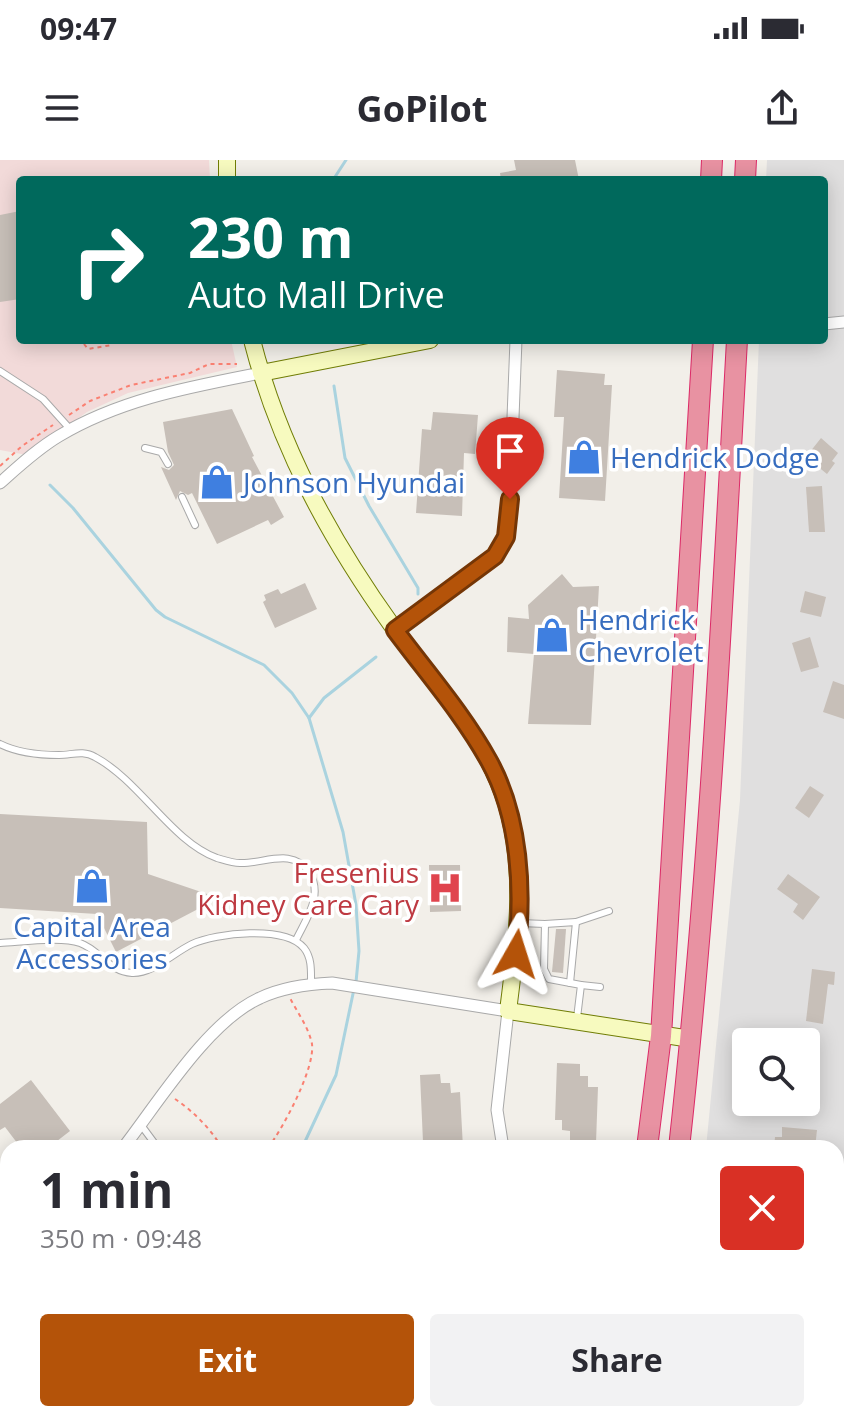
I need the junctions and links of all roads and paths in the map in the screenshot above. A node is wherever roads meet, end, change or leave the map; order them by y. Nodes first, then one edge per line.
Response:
1 (84, 344) dead end
2 (253, 344) edge
3 (410, 344) edge
4 (516, 344) edge
5 (703, 344) edge
6 (737, 344) edge
7 (112, 345) dead end
8 (237, 364) dead end
9 (0, 371) edge
10 (261, 373) junction
11 (68, 416) dead end
12 (55, 424) dead end
13 (70, 430) junction
14 (145, 448) dead end
15 (168, 464) dead end
16 (0, 466) edge
17 (0, 483) edge
18 (182, 497) dead end
19 (195, 525) dead end
20 (395, 630) junction
21 (0, 744) edge
22 (609, 911) dead end
23 (576, 922) junction
24 (520, 923) junction
25 (545, 924) junction
26 (545, 934) junction
27 (555, 935) dead end
28 (296, 940) junction
29 (0, 943) edge
30 (544, 947) junction
31 (554, 949) dead end
32 (543, 960) junction
33 (553, 962) dead end
34 (570, 983) junction
35 (311, 984) junction
36 (581, 985) junction
37 (600, 987) dead end
38 (289, 997) dead end
39 (508, 1011) junction
40 (576, 1021) junction
41 (661, 1036) junction
42 (691, 1039) junction
43 (175, 1099) dead end
44 (141, 1125) junction
45 (129, 1140) edge
46 (152, 1140) edge
47 (217, 1140) edge
48 (273, 1140) edge
49 (502, 1140) edge
50 (648, 1140) edge
51 (680, 1140) edge

1 - 7 path
2 - 10 street
3 - 10 street
4 - 20 street
5 - 41 highway
6 - 42 highway
8 - 11 path
9 - 13 lane
10 - 13 street
10 - 20 street
12 - 16 path
13 - 17 street
14 - 15 lane
18 - 19 lane
20 - 24 street
21 - 28 lane
22 - 23 lane
23 - 25 lane
23 - 34 lane
24 - 25 lane
24 - 39 street
25 - 26 lane
26 - 27 lane
26 - 30 lane
28 - 29 lane
28 - 35 lane
30 - 31 lane
30 - 32 lane
32 - 33 lane
32 - 34 lane
34 - 36 lane
35 - 39 street
35 - 44 street
36 - 37 lane
36 - 40 lane
38 - 48 path
39 - 40 street
39 - 49 street
40 - 41 street
41 - 42 street
41 - 50 highway
42 - 51 highway
43 - 47 path
44 - 45 street
44 - 46 lane

